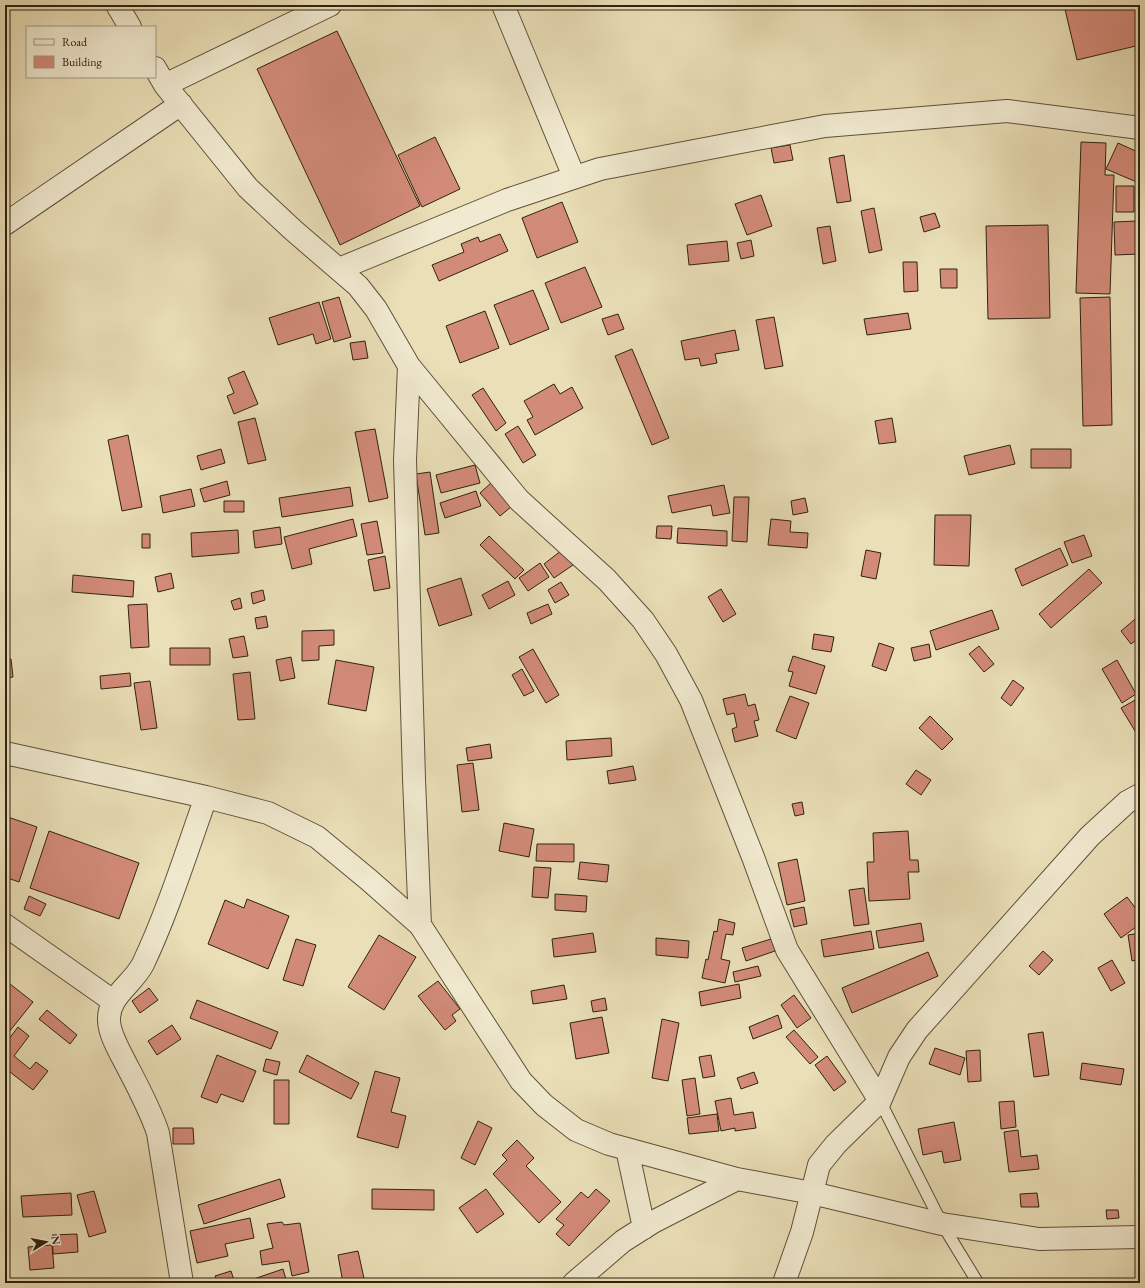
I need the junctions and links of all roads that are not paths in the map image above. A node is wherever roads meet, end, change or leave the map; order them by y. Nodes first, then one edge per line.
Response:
1 (117, 5) edge
2 (330, 5) edge
3 (503, 5) edge
4 (129, 26) edge
5 (160, 76) edge
6 (181, 104) junction
7 (1140, 128) edge
8 (570, 167) dead end
9 (5, 224) edge
10 (339, 269) junction
11 (409, 366) junction
12 (5, 753) edge
13 (1140, 794) edge
14 (206, 797) junction
15 (5, 925) edge
16 (420, 925) junction
17 (113, 1001) junction
18 (880, 1101) junction
19 (627, 1149) junction
20 (737, 1179) junction
21 (812, 1193) junction
22 (942, 1224) junction
23 (644, 1228) junction
24 (1140, 1237) edge
25 (182, 1283) edge
26 (574, 1283) edge
27 (784, 1283) edge
28 (978, 1283) edge

1 - 4 street
2 - 5 street
3 - 8 street
5 - 6 street
6 - 9 street
6 - 10 street
7 - 10 street
10 - 11 street
11 - 16 street
11 - 18 street
12 - 14 street
13 - 18 street
14 - 16 street
14 - 17 street
15 - 17 street
16 - 19 street
17 - 25 street
18 - 21 street
18 - 22 lane
19 - 20 street
19 - 23 street
20 - 21 street
20 - 23 street
21 - 22 street
21 - 27 street
22 - 24 street
22 - 28 lane
23 - 26 street

